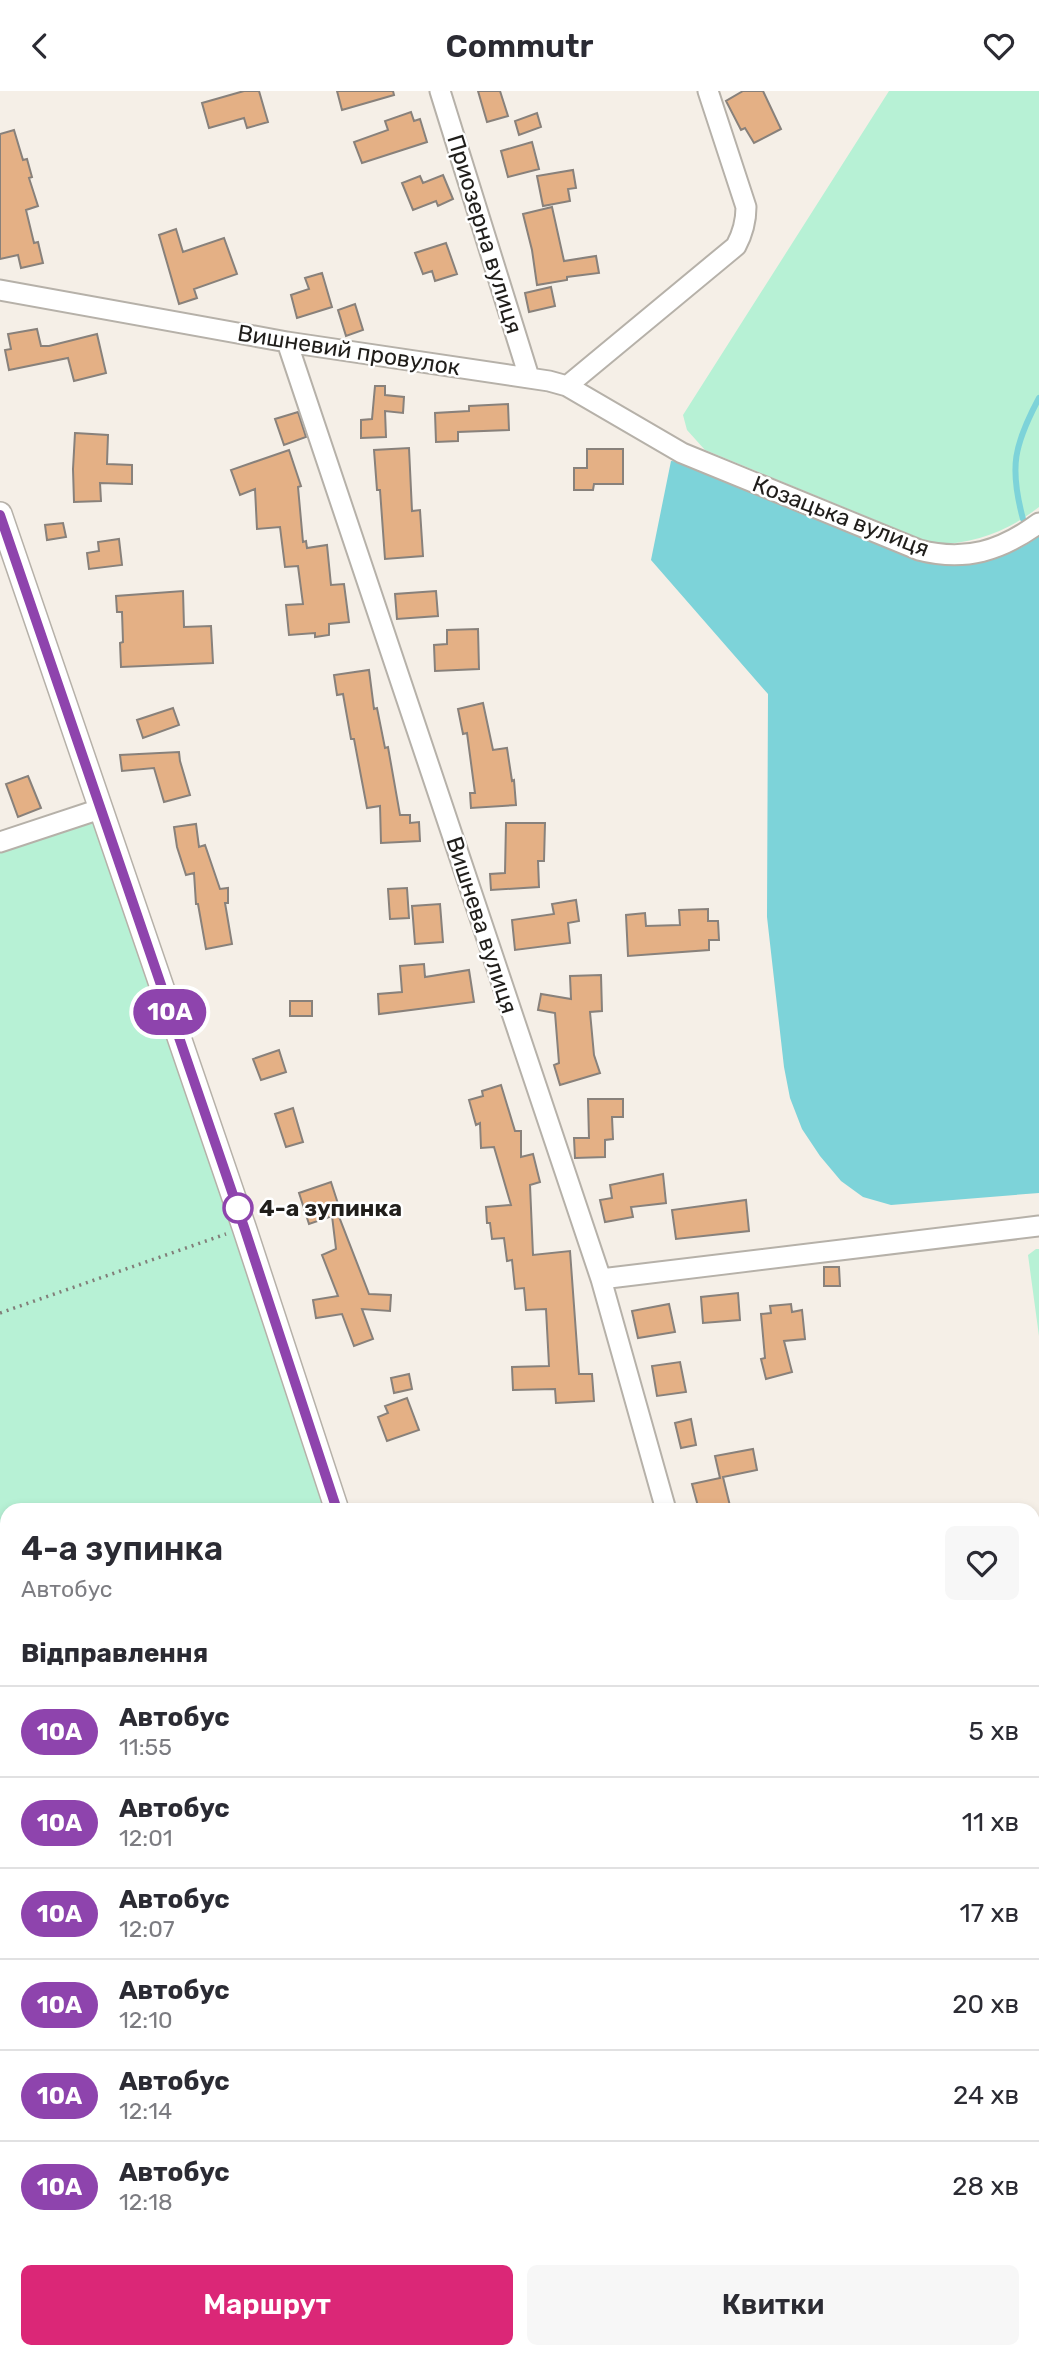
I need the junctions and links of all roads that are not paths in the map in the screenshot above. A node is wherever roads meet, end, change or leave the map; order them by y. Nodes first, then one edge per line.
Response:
1 (440, 91) edge
2 (708, 91) edge
3 (0, 290) edge
4 (288, 342) junction
5 (529, 377) junction
6 (567, 386) junction
7 (682, 453) joint
8 (0, 515) edge
9 (1039, 523) edge
10 (100, 809) junction
11 (0, 842) edge
12 (1039, 1226) edge
13 (600, 1279) junction
14 (335, 1503) edge
15 (664, 1503) edge

1 - 5 street, Приозерна вулиця
2 - 6 street
3 - 4 street, Вишневий провулок
4 - 5 street, Вишневий провулок
4 - 13 street, Вишнева вулиця
5 - 6 street, Вишневий провулок
6 - 7 street, Вишневий провулок
7 - 9 street, Козацька вулиця
8 - 10 street
10 - 11 street
10 - 14 street
12 - 13 street
13 - 15 street, Вишнева вулиця

